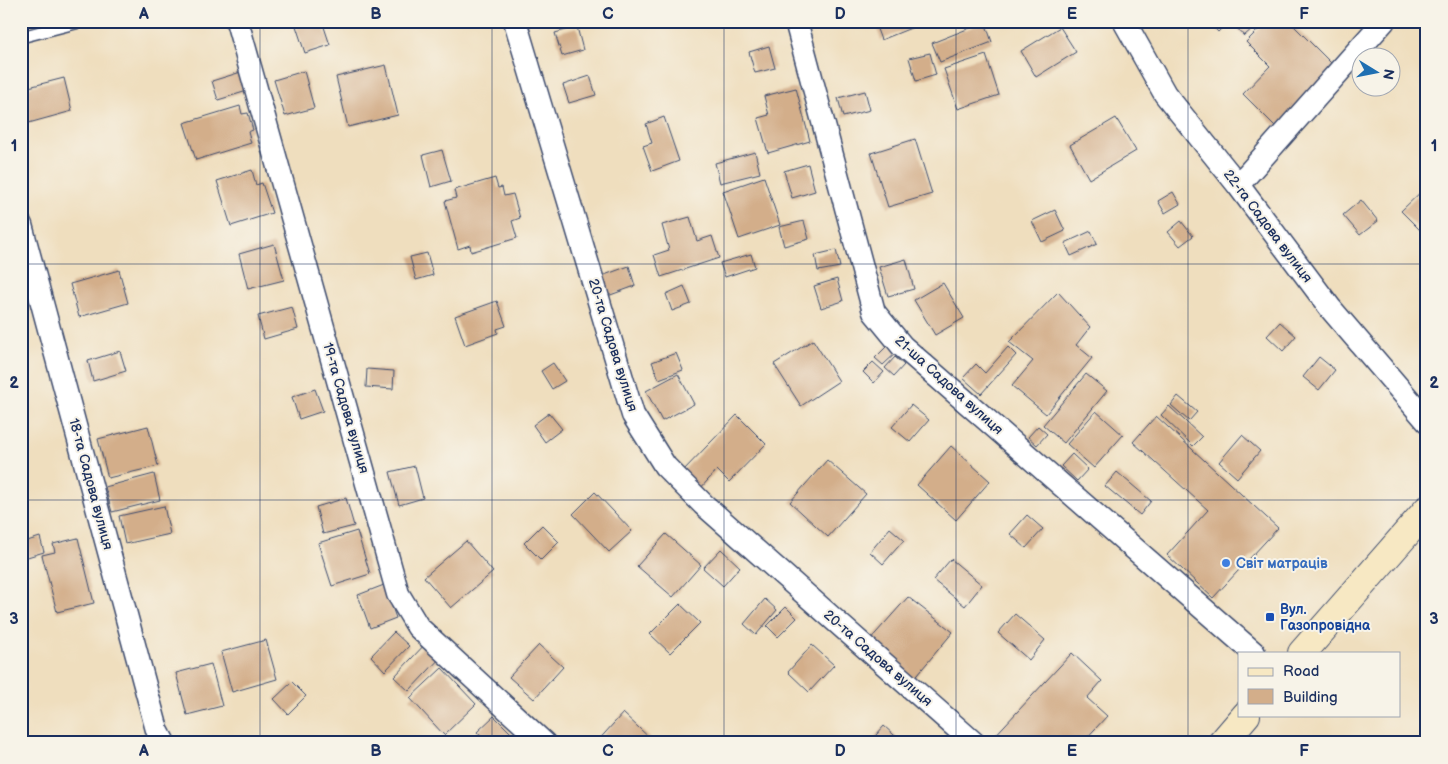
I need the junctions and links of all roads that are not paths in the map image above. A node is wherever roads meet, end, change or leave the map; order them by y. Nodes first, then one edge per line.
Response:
1 (83, 21) edge
2 (237, 21) edge
3 (515, 21) edge
4 (796, 21) edge
5 (1124, 21) edge
6 (1384, 21) edge
7 (21, 37) edge
8 (1238, 185) junction
9 (21, 225) edge
10 (1427, 421) edge
11 (1426, 514) edge
12 (1253, 652) edge
13 (1303, 652) edge
14 (1245, 716) edge
15 (164, 743) edge
16 (544, 743) edge
17 (974, 743) edge
18 (1222, 743) edge

1 - 7 lane
2 - 16 street, 19-та Садова вулиця
3 - 17 street, 20-та Садова вулиця
4 - 12 street, 21-ша Садова вулиця
5 - 8 street, 22-га Садова вулиця
6 - 8 street
8 - 10 street, 22-га Садова вулиця
9 - 15 street, 18-та Садова вулиця
11 - 13 main road
14 - 18 main road

